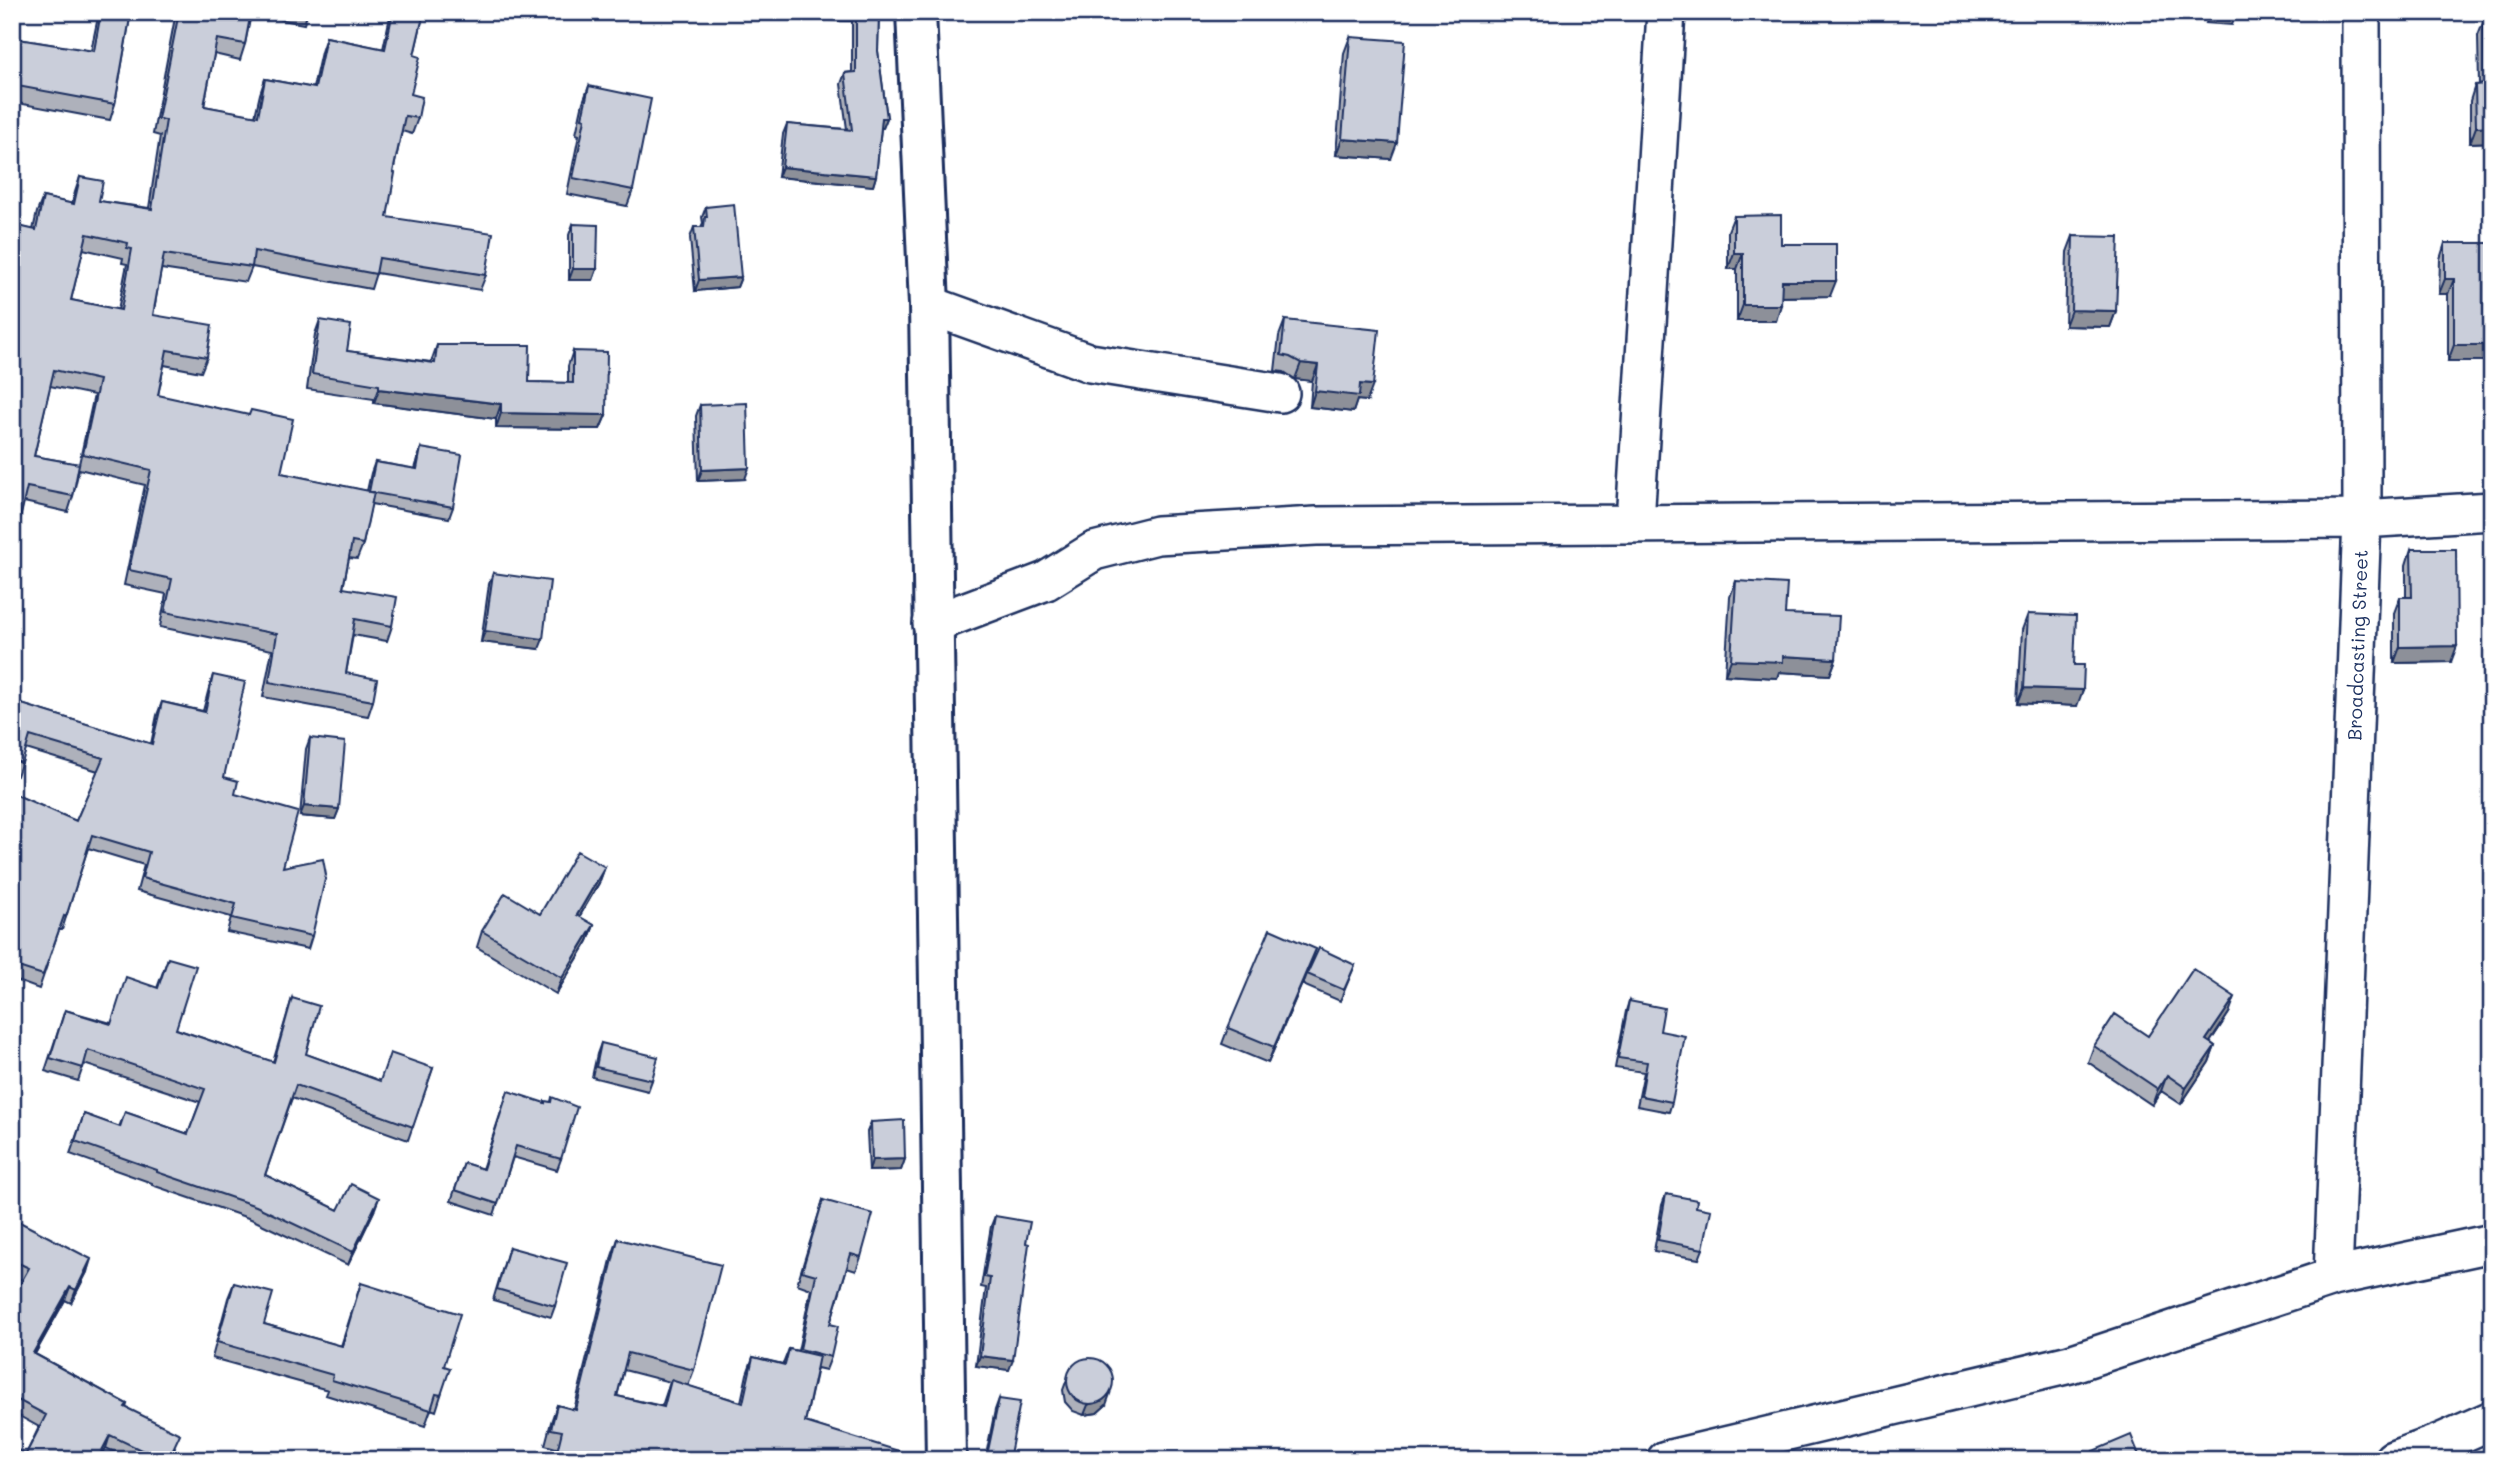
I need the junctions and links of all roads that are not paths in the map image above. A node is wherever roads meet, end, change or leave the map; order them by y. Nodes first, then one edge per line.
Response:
1 (916, 12) edge
2 (1666, 12) edge
3 (2361, 12) edge
4 (929, 305) junction
5 (1280, 393) dead end
6 (2492, 511) edge
7 (2362, 519) junction
8 (1635, 522) junction
9 (932, 624) junction
10 (2492, 1243) edge
11 (2333, 1277) junction
12 (2492, 1419) edge
13 (946, 1460) edge
14 (1666, 1460) edge
15 (2393, 1460) edge

1 - 4 main road
2 - 8 street
3 - 7 street, Broadcasting Street
4 - 5 street
4 - 9 main road
6 - 7 street
7 - 8 street
7 - 11 street, Broadcasting Street
8 - 9 street
9 - 13 main road
10 - 11 street
11 - 14 street
12 - 15 street

